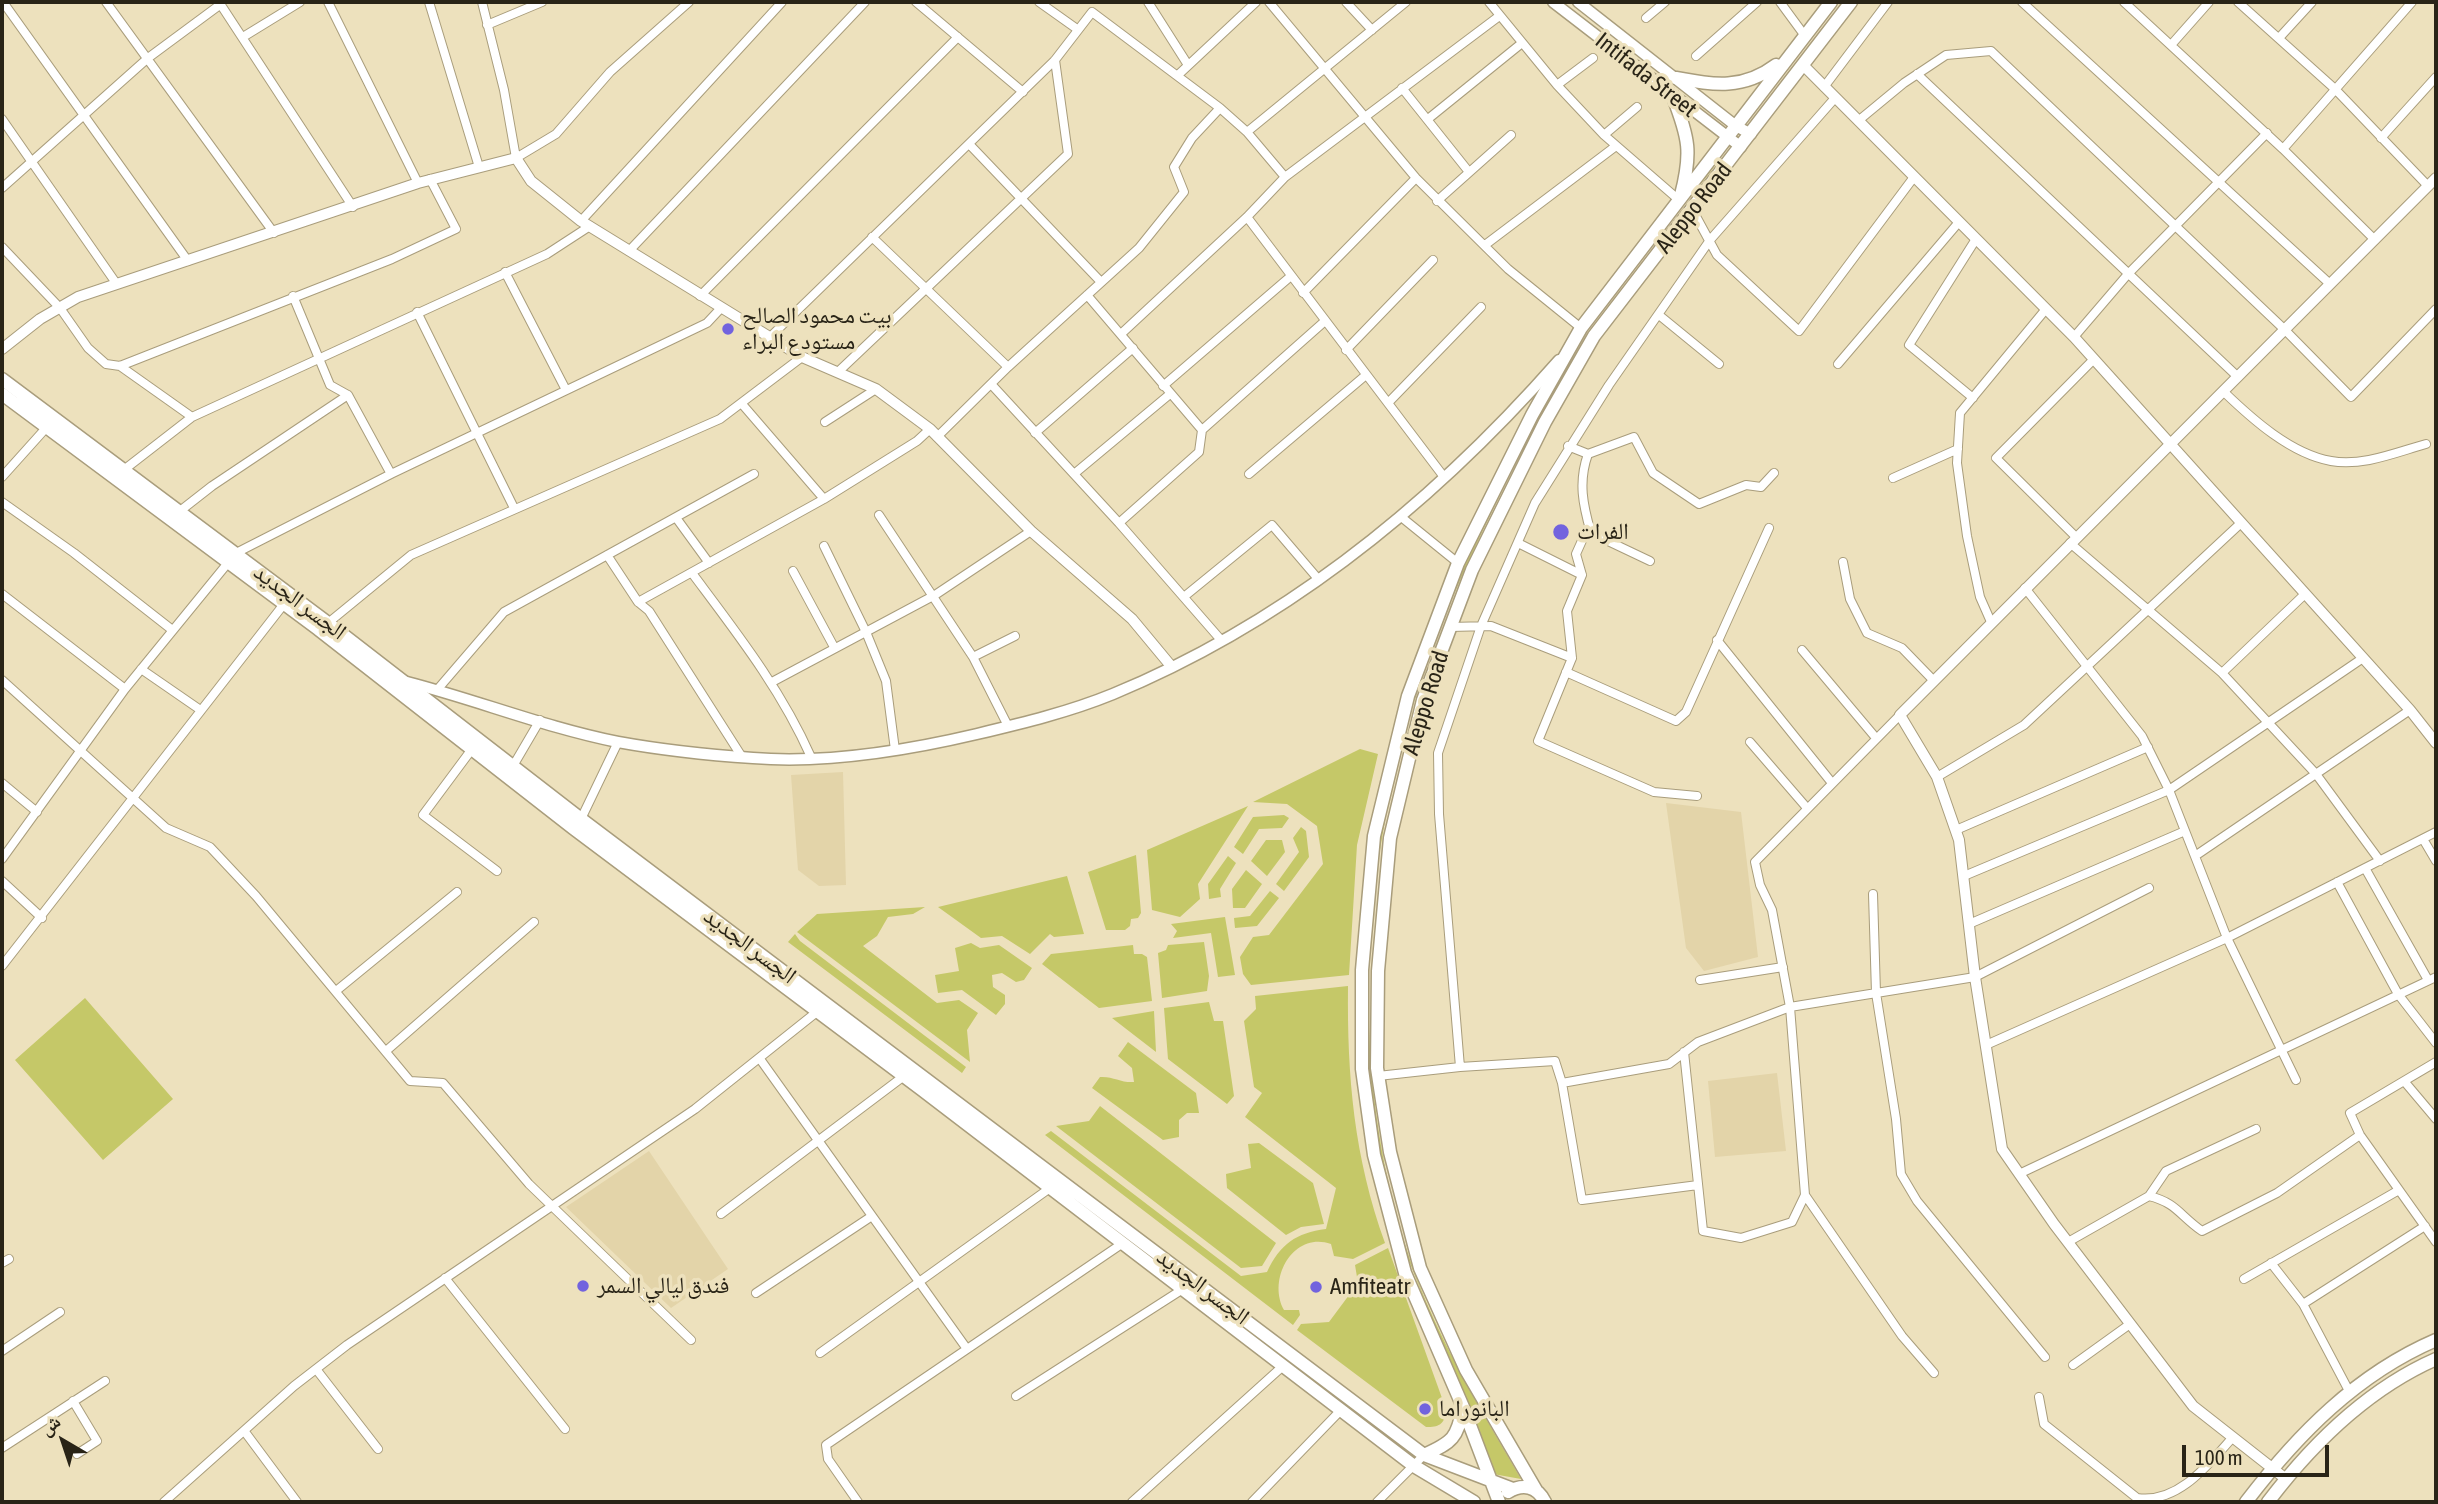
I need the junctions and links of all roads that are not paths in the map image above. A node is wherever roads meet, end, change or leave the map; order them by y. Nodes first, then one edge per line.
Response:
1 (4, 2) edge
2 (106, 2) edge
3 (300, 2) edge
4 (328, 2) edge
5 (429, 2) edge
6 (482, 2) edge
7 (542, 2) edge
8 (689, 2) edge
9 (782, 2) edge
10 (865, 2) edge
11 (916, 2) edge
12 (1041, 2) edge
13 (1148, 2) edge
14 (1256, 2) edge
15 (1269, 2) edge
16 (1346, 2) edge
17 (1406, 2) edge
18 (1489, 2) edge
19 (1553, 2) edge
20 (1578, 2) edge
21 (1665, 2) edge
22 (1757, 2) edge
23 (1780, 2) edge
24 (1831, 2) edge
25 (1851, 2) edge
26 (1888, 2) edge
27 (2022, 2) edge
28 (2124, 2) edge
29 (2209, 2) edge
30 (2238, 2) edge
31 (2312, 2) edge
32 (2412, 2) edge
33 (220, 3) edge
34 (1498, 17) junction
35 (1646, 18) dead end
36 (488, 25) junction
37 (1077, 29) junction
38 (1372, 30) junction
39 (1805, 36) junction
40 (243, 37) junction
41 (958, 37) junction
42 (2279, 38) junction
43 (1522, 43) junction
44 (2171, 45) junction
45 (1790, 54) junction
46 (1696, 56) dead end
47 (148, 58) junction
48 (1593, 58) dead end
49 (1055, 60) junction
50 (1188, 65) junction
51 (1803, 65) junction
52 (1323, 69) junction
53 (1917, 74) junction
54 (1178, 75) junction
55 (2436, 77) edge
56 (1676, 78) junction
57 (1557, 85) junction
58 (1824, 87) junction
59 (1402, 88) junction
60 (2335, 89) junction
61 (1023, 92) junction
62 (1673, 97) junction
63 (1835, 98) junction
64 (1637, 107) dead end
65 (1220, 108) junction
66 (83, 115) junction
67 (1362, 117) junction
68 (2, 119) edge
69 (1428, 119) junction
70 (1858, 121) junction
71 (1736, 126) junction
72 (1247, 132) junction
73 (1751, 134) junction
74 (2267, 134) junction
75 (1511, 135) dead end
76 (1604, 135) junction
77 (1728, 138) junction
78 (2381, 138) junction
79 (970, 145) junction
80 (1616, 146) junction
81 (1741, 147) junction
82 (2283, 149) junction
83 (516, 158) junction
84 (32, 161) junction
85 (480, 167) junction
86 (1469, 172) junction
87 (1284, 177) junction
88 (1914, 177) junction
89 (1416, 178) junction
90 (2436, 178) edge
91 (430, 180) junction
92 (2222, 182) junction
93 (418, 183) junction
94 (2428, 186) junction
95 (2, 188) edge
96 (1022, 198) junction
97 (1679, 200) junction
98 (1437, 201) junction
99 (353, 207) junction
100 (1692, 209) junction
101 (1247, 217) junction
102 (1959, 222) junction
103 (586, 223) junction
104 (2177, 226) junction
105 (274, 233) junction
106 (872, 237) junction
107 (1976, 239) junction
108 (1710, 240) junction
109 (2375, 240) junction
110 (1485, 245) junction
111 (2, 247) edge
112 (629, 251) junction
113 (1433, 260) dead end
114 (188, 261) junction
115 (505, 272) junction
116 (2128, 274) junction
117 (1291, 276) junction
118 (1101, 282) junction
119 (116, 283) junction
120 (2330, 284) junction
121 (925, 287) junction
122 (1303, 293) junction
123 (1087, 295) junction
124 (293, 296) junction
125 (700, 296) junction
126 (1481, 307) dead end
127 (60, 308) junction
128 (720, 308) junction
129 (2046, 309) junction
130 (2436, 309) edge
131 (417, 312) junction
132 (1659, 315) junction
133 (1325, 321) junction
134 (1581, 328) junction
135 (2285, 330) junction
136 (1122, 333) junction
137 (2074, 337) junction
138 (769, 338) junction
139 (1133, 348) junction
140 (2, 349) edge
141 (1346, 350) junction
142 (1568, 350) junction
143 (802, 357) junction
144 (319, 359) junction
145 (2094, 359) junction
146 (1719, 364) dead end
147 (1838, 364) dead end
148 (120, 366) junction
149 (1008, 367) junction
150 (838, 372) junction
151 (1366, 375) junction
152 (2238, 377) junction
153 (2, 379) edge
154 (991, 384) junction
155 (1163, 386) junction
156 (876, 389) junction
157 (566, 390) junction
158 (2224, 392) junction
159 (2, 394) edge
160 (1170, 394) junction
161 (348, 395) junction
162 (1973, 398) junction
163 (1388, 403) junction
164 (742, 404) junction
165 (192, 417) junction
166 (825, 422) dead end
167 (46, 428) junction
168 (1202, 430) junction
169 (477, 433) junction
170 (934, 433) junction
171 (1035, 433) junction
172 (2426, 444) dead end
173 (2171, 445) junction
174 (1568, 446) junction
175 (1958, 449) junction
176 (1588, 454) junction
177 (125, 469) junction
178 (1774, 473) dead end
179 (391, 474) junction
180 (754, 474) dead end
181 (1074, 474) junction
182 (1249, 474) dead end
183 (2, 477) edge
184 (1444, 477) junction
185 (1893, 478) dead end
186 (824, 499) junction
187 (2, 502) edge
188 (514, 508) junction
189 (180, 511) junction
190 (879, 515) dead end
191 (1400, 516) junction
192 (677, 519) junction
193 (1119, 523) junction
194 (2241, 523) junction
195 (1589, 525) junction
196 (1769, 528) dead end
197 (1031, 531) junction
198 (2073, 540) junction
199 (1518, 543) junction
200 (824, 546) dead end
201 (607, 555) junction
202 (231, 557) junction
203 (1650, 561) dead end
204 (1843, 562) dead end
205 (1458, 563) junction
206 (709, 564) junction
207 (793, 571) dead end
208 (692, 573) junction
209 (1583, 575) junction
210 (1319, 580) junction
211 (2025, 589) junction
212 (2, 594) edge
213 (2305, 594) junction
214 (935, 595) junction
215 (1185, 596) junction
216 (638, 601) junction
217 (284, 604) junction
218 (2148, 610) junction
219 (1991, 622) junction
220 (328, 623) junction
221 (1481, 626) junction
222 (1450, 627) junction
223 (171, 629) junction
224 (866, 632) junction
225 (1015, 636) dead end
226 (1717, 639) junction
227 (1221, 640) junction
228 (834, 647) junction
229 (1802, 650) dead end
230 (973, 657) junction
231 (1572, 658) junction
232 (2363, 658) junction
233 (1171, 666) junction
234 (2088, 666) junction
235 (141, 669) junction
236 (1566, 673) junction
237 (2222, 673) junction
238 (2, 680) edge
239 (1934, 681) junction
240 (405, 682) junction
241 (772, 682) junction
242 (125, 689) junction
243 (438, 690) junction
244 (199, 709) junction
245 (2410, 710) junction
246 (1900, 715) junction
247 (540, 720) junction
248 (2270, 724) junction
249 (1008, 726) junction
250 (1877, 738) junction
251 (618, 742) junction
252 (1750, 743) dead end
253 (2436, 743) edge
254 (2148, 747) junction
255 (472, 749) junction
256 (895, 750) junction
257 (80, 754) junction
258 (742, 757) junction
259 (811, 757) junction
260 (513, 766) junction
261 (2316, 774) junction
262 (1937, 777) junction
263 (2, 783) edge
264 (1832, 783) junction
265 (2169, 790) junction
266 (1697, 796) dead end
267 (130, 799) junction
268 (1807, 808) junction
269 (37, 812) junction
270 (581, 819) junction
271 (1956, 831) junction
272 (2185, 831) junction
273 (2436, 832) edge
274 (2423, 839) junction
275 (2195, 856) junction
276 (2, 859) edge
277 (2436, 860) edge
278 (2380, 861) junction
279 (2365, 868) junction
280 (497, 871) dead end
281 (1964, 876) junction
282 (2, 881) edge
283 (2337, 883) junction
284 (2149, 888) dead end
285 (457, 892) dead end
286 (1873, 894) dead end
287 (42, 918) junction
288 (534, 922) dead end
289 (1969, 924) junction
290 (2227, 938) junction
291 (2, 967) edge
292 (1783, 967) junction
293 (1975, 977) junction
294 (2432, 978) edge
295 (1700, 980) dead end
296 (336, 991) junction
297 (1876, 993) junction
298 (2398, 994) junction
299 (1790, 1007) junction
300 (818, 1012) junction
301 (2436, 1043) edge
302 (1986, 1045) junction
303 (2281, 1048) junction
304 (386, 1051) junction
305 (1684, 1052) junction
306 (760, 1059) junction
307 (2436, 1062) edge
308 (1460, 1067) junction
309 (904, 1076) junction
310 (1378, 1076) junction
311 (2296, 1080) dead end
312 (2404, 1081) junction
313 (1562, 1083) junction
314 (2436, 1119) edge
315 (2256, 1129) dead end
316 (2360, 1135) junction
317 (819, 1141) junction
318 (2020, 1174) junction
319 (1698, 1185) junction
320 (1050, 1188) junction
321 (2399, 1190) junction
322 (1805, 1195) junction
323 (2148, 1196) junction
324 (552, 1205) junction
325 (721, 1214) dead end
326 (872, 1216) junction
327 (2425, 1226) junction
328 (2068, 1242) junction
329 (2436, 1242) edge
330 (1123, 1243) junction
331 (2271, 1263) junction
332 (445, 1278) junction
333 (2244, 1279) dead end
334 (919, 1282) junction
335 (1183, 1289) junction
336 (756, 1293) dead end
337 (2302, 1304) junction
338 (60, 1312) dead end
339 (2130, 1324) junction
340 (691, 1340) dead end
341 (2436, 1340) edge
342 (967, 1349) junction
343 (2, 1350) edge
344 (820, 1353) dead end
345 (2045, 1357) dead end
346 (2436, 1359) edge
347 (2073, 1365) dead end
348 (1283, 1366) junction
349 (316, 1369) junction
350 (1934, 1373) dead end
351 (105, 1381) dead end
352 (2350, 1391) junction
353 (1016, 1396) dead end
354 (2039, 1397) dead end
355 (73, 1401) junction
356 (1463, 1407) junction
357 (1341, 1410) junction
358 (565, 1429) dead end
359 (245, 1432) junction
360 (2233, 1437) junction
361 (2, 1448) edge
362 (378, 1449) dead end
363 (77, 1454) dead end
364 (1424, 1455) junction
365 (1414, 1466) junction
366 (2272, 1468) junction
367 (2286, 1479) junction
368 (1493, 1483) junction
369 (1513, 1489) junction
370 (1536, 1490) junction
371 (1143, 1494) junction
372 (855, 1499) edge
373 (164, 1502) edge
374 (297, 1502) edge
375 (843, 1502) edge
376 (1132, 1502) edge
377 (1150, 1502) edge
378 (1252, 1502) edge
379 (1377, 1502) edge
380 (1474, 1502) edge
381 (1500, 1502) edge
382 (1545, 1502) edge
383 (2246, 1502) edge
384 (2268, 1502) edge

1 - 66 street
2 - 47 street
3 - 40 street
4 - 93 street
5 - 85 street
6 - 36 street
7 - 36 street
8 - 83 street
9 - 103 street
10 - 112 street
11 - 41 street
12 - 37 street
13 - 50 street
14 - 50 street
15 - 52 street
16 - 38 street
17 - 38 street
18 - 34 street
19 - 62 main road, Intifada Street
20 - 56 main road, Intifada Street
21 - 35 street
22 - 46 street
23 - 39 street
24 - 39 main road, Aleppo Road
25 - 51 main road, Aleppo Road
26 - 58 street
27 - 92 street
28 - 44 street
29 - 44 street
30 - 42 street
31 - 42 street
32 - 60 street
33 - 40 street
33 - 47 street
34 - 43 street
34 - 59 street
36 - 83 street
37 - 49 street
37 - 54 street
38 - 52 street
39 - 45 main road, Aleppo Road
40 - 99 street
41 - 61 street
41 - 125 street
42 - 60 street
43 - 57 street
43 - 69 street
44 - 74 street
45 - 56 main road
45 - 71 main road, Aleppo Road
47 - 66 street
47 - 105 street
48 - 57 street
49 - 61 street
49 - 96 street
50 - 54 street
51 - 58 street
51 - 73 main road, Aleppo Road
52 - 67 street
52 - 72 street
53 - 70 street
53 - 104 street
53 - 116 street
54 - 65 street
55 - 78 street
56 - 71 main road, Intifada Street
57 - 76 street
58 - 63 street
59 - 67 street
59 - 69 street
60 - 78 street
60 - 82 street
61 - 79 street
62 - 77 main road, Intifada Street
62 - 97 main road
63 - 70 street
63 - 108 street
64 - 76 street
65 - 72 street
65 - 118 street
66 - 84 street
66 - 114 street
67 - 87 street
67 - 89 street
68 - 84 street
69 - 86 street
70 - 88 street
71 - 73 main road, Intifada Street
71 - 77 main road, Aleppo Road
72 - 87 street
73 - 81 main road, Aleppo Road
74 - 82 street
74 - 92 street
75 - 86 street
76 - 80 street
77 - 81 main road, Intifada Street
77 - 97 main road, Aleppo Road
78 - 94 street
79 - 96 street
79 - 106 street
80 - 97 street
80 - 110 street
81 - 100 main road, Aleppo Road
82 - 109 street
83 - 85 street
83 - 103 street
84 - 95 street
84 - 119 street
85 - 91 street
86 - 98 street
87 - 101 street
88 - 102 street
88 - 108 street
89 - 98 street
89 - 122 street
90 - 94 street
91 - 93 street
91 - 124 street
92 - 104 street
92 - 120 street
93 - 99 street
94 - 109 street
96 - 118 street
96 - 121 street
97 - 134 main road, Aleppo Road
98 - 110 street
99 - 105 street
100 - 108 street
100 - 222 main road, Aleppo Road
101 - 117 street
101 - 136 street
102 - 107 street
102 - 147 street
103 - 112 street
103 - 115 street
104 - 116 street
104 - 135 street
105 - 114 street
106 - 121 street
106 - 138 street
107 - 129 street
107 - 162 street
108 - 132 street
109 - 120 street
110 - 134 street
111 - 127 street
112 - 125 street
113 - 141 street
114 - 119 street
115 - 131 street
115 - 157 street
116 - 137 street
116 - 152 street
117 - 122 street
117 - 155 street
118 - 123 street
119 - 127 street
120 - 135 street
121 - 149 street
121 - 150 street
122 - 133 street
123 - 136 street
123 - 149 street
124 - 144 street
124 - 148 street
125 - 128 street
126 - 163 street
127 - 140 street
127 - 148 street
128 - 138 street
128 - 157 street
129 - 137 street
129 - 162 street
130 - 135 street
131 - 144 street
131 - 169 street
132 - 146 street
132 - 174 street
133 - 141 street
133 - 168 street
134 - 142 main road, Aleppo Road
135 - 152 street
136 - 139 street
137 - 145 street
138 - 143 street
139 - 155 street
139 - 171 street
141 - 151 street
142 - 184 main road
142 - 205 main road, Aleppo Road
143 - 150 street
143 - 164 street
144 - 161 street
144 - 165 street
145 - 173 street
145 - 198 street
148 - 165 street
149 - 154 street
150 - 156 street
151 - 163 street
151 - 182 street
152 - 158 street
153 - 177 main road, الجسر الجديد
154 - 170 street
154 - 171 street
155 - 160 street
156 - 166 street
156 - 170 street
157 - 169 street
158 - 172 street
158 - 173 street
159 - 167 main road, الجسر الجديد
160 - 168 street
160 - 181 street
161 - 179 street
161 - 189 street
162 - 175 street
163 - 184 street
164 - 186 street
164 - 188 street
165 - 177 street
167 - 183 street
167 - 202 main road, الجسر الجديد
168 - 193 street
169 - 179 street
169 - 188 street
170 - 186 street
170 - 197 street
171 - 181 street
173 - 194 street
173 - 198 street
174 - 176 street
174 - 199 street
175 - 185 street
175 - 219 street
176 - 178 street
176 - 195 street
177 - 189 main road, الجسر الجديد
179 - 202 street
180 - 192 street
181 - 193 street
184 - 191 main road
186 - 206 street
187 - 223 street
188 - 220 street
189 - 202 main road, الجسر الجديد
190 - 214 street
191 - 205 street
191 - 210 main road
192 - 201 street
192 - 206 street
193 - 215 street
194 - 213 street
194 - 218 street
195 - 203 street
195 - 209 street
196 - 226 street
197 - 214 street
197 - 233 street
198 - 211 street
198 - 218 street
199 - 209 street
199 - 221 street
200 - 224 street
201 - 216 street
201 - 243 street
202 - 217 main road, الجسر الجديد
202 - 220 main road, الجسر الجديد
202 - 223 street
204 - 239 street
205 - 356 main road, Aleppo Road
206 - 208 street
207 - 228 street
208 - 216 street
208 - 241 street
209 - 231 street
210 - 215 street
210 - 227 main road
211 - 219 street
211 - 234 street
212 - 242 street
213 - 232 street
213 - 237 street
214 - 224 street
214 - 230 street
215 - 227 street
216 - 258 street
217 - 244 street
217 - 255 main road, الجسر الجديد
218 - 234 street
218 - 237 street
219 - 239 street
220 - 240 main road, الجسر الجديد
221 - 222 street
221 - 231 street
221 - 308 street
222 - 310 main road, Aleppo Road
223 - 235 street
224 - 228 street
224 - 256 street
225 - 230 street
226 - 236 street
226 - 264 street
227 - 233 main road
228 - 241 street
229 - 250 street
230 - 249 street
231 - 236 street
232 - 245 street
232 - 248 street
233 - 249 main road
234 - 254 street
234 - 262 street
235 - 242 street
235 - 244 street
236 - 266 street
237 - 248 street
238 - 257 street
239 - 246 street
240 - 243 main road
240 - 260 main road, الجسر الجديد
241 - 259 street
242 - 257 street
243 - 247 main road
244 - 267 street
245 - 253 street
245 - 261 street
246 - 250 street
246 - 262 street
247 - 251 main road
247 - 260 street
248 - 261 street
248 - 265 street
249 - 256 main road
250 - 264 street
251 - 258 main road
251 - 270 street
252 - 268 street
254 - 265 street
254 - 271 street
255 - 280 street
255 - 300 main road, الجسر الجديد
256 - 259 main road
257 - 267 street
257 - 269 street
258 - 259 main road
260 - 270 main road, الجسر الجديد
261 - 275 street
261 - 278 street
262 - 271 street
263 - 269 street
264 - 268 street
265 - 272 street
265 - 281 street
267 - 287 street
267 - 296 street
268 - 292 street
269 - 276 street
270 - 364 main road, الجسر الجديد
271 - 281 street
272 - 275 street
272 - 289 street
273 - 274 street
274 - 277 street
274 - 278 street
275 - 290 street
278 - 279 street
279 - 283 street
279 - 294 street
281 - 289 street
282 - 287 street
283 - 290 street
283 - 298 street
284 - 293 street
285 - 296 street
286 - 297 street
287 - 291 street
288 - 304 street
289 - 293 street
290 - 302 street
290 - 303 street
292 - 295 street
292 - 299 street
293 - 297 street
293 - 302 street
294 - 298 street
296 - 304 street
297 - 299 street
297 - 345 street
298 - 301 street
298 - 303 street
299 - 305 street
299 - 322 street
300 - 306 street
300 - 309 main road, الجسر الجديد
302 - 318 street
303 - 311 street
303 - 318 street
304 - 324 street
305 - 313 street
305 - 319 street
306 - 317 street
306 - 324 street
307 - 312 street
308 - 310 street
308 - 313 street
309 - 317 street
309 - 320 main road, الجسر الجديد
310 - 370 main road, Aleppo Road
312 - 314 street
312 - 316 street
313 - 319 street
315 - 323 street
316 - 321 street
316 - 323 street
317 - 325 street
317 - 326 street
318 - 328 street
319 - 322 street
320 - 330 main road, الجسر الجديد
320 - 334 street
321 - 327 street
321 - 331 street
322 - 350 street
323 - 328 street
324 - 332 street
324 - 340 street
326 - 334 street
326 - 336 street
327 - 329 street
327 - 337 street
328 - 339 street
330 - 335 main road, الجسر الجديد
330 - 342 street
331 - 333 street
331 - 337 street
332 - 349 street
332 - 358 street
334 - 342 street
334 - 344 street
335 - 348 main road, الجسر الجديد
335 - 353 street
337 - 352 street
338 - 343 street
339 - 347 street
339 - 360 street
341 - 352 main road
342 - 372 street
346 - 367 main road
348 - 357 main road, الجسر الجديد
348 - 371 street
349 - 359 street
349 - 362 street
351 - 355 street
352 - 366 main road
354 - 360 street
355 - 361 street
355 - 363 street
356 - 364 main road
356 - 368 main road, Aleppo Road
357 - 365 main road, الجسر الجديد
357 - 378 street
359 - 373 street
359 - 374 street
360 - 366 street
364 - 365 street
364 - 368 main road, الجسر الجديد
365 - 379 street
365 - 380 main road, الجسر الجديد
366 - 367 street
366 - 383 main road
367 - 384 main road
368 - 369 main road, الجسر الجديد
368 - 381 main road, Aleppo Road
369 - 370 main road, الجسر الجديد
369 - 381 main road
370 - 382 main road, Aleppo Road
371 - 376 street
371 - 377 street
372 - 375 street

